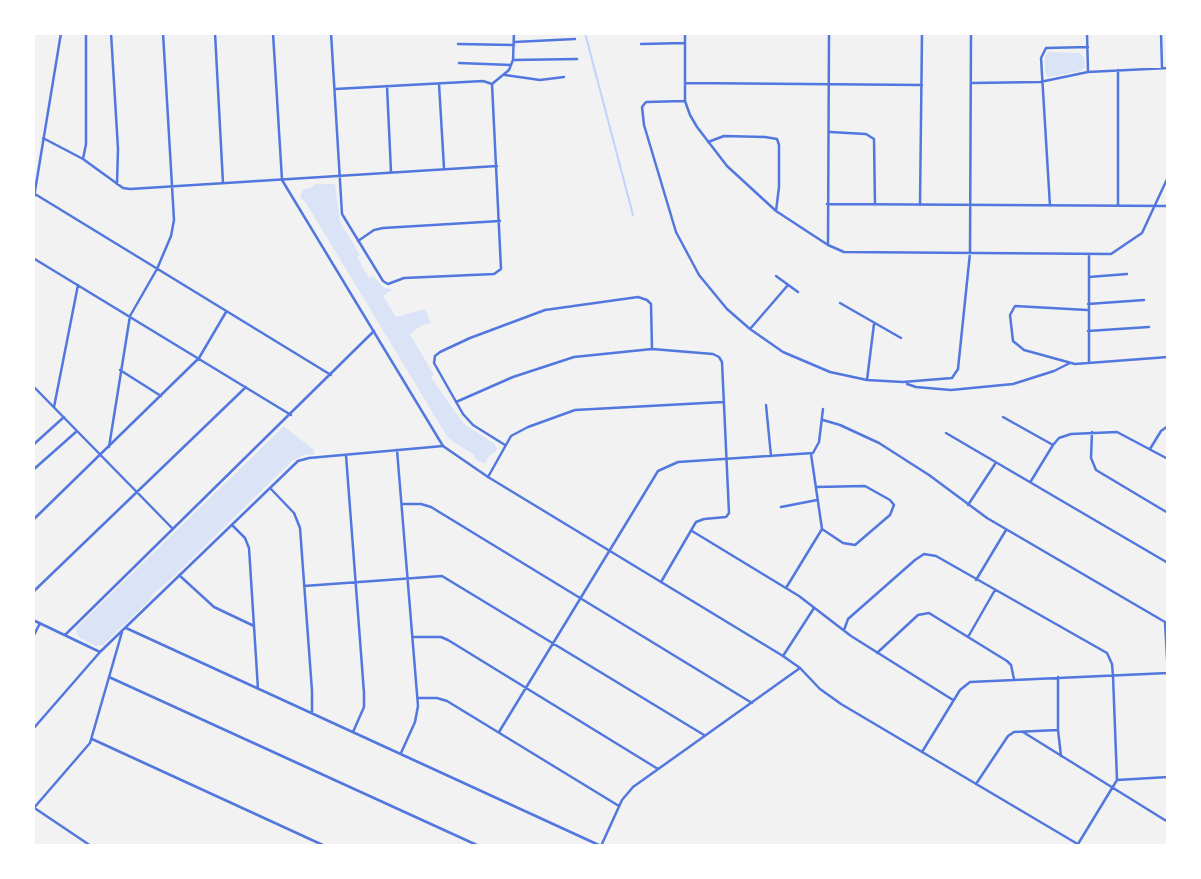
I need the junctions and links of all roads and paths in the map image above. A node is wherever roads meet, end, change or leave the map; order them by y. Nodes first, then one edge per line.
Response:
1 (61, 33) edge
2 (86, 33) edge
3 (111, 33) edge
4 (163, 33) edge
5 (215, 33) edge
6 (273, 33) edge
7 (331, 33) edge
8 (514, 33) edge
9 (685, 33) edge
10 (829, 33) edge
11 (922, 33) edge
12 (971, 33) edge
13 (1087, 33) edge
14 (1161, 33) edge
15 (575, 39) dead end
16 (514, 43) junction
17 (685, 43) junction
18 (458, 44) dead end
19 (641, 44) dead end
20 (1088, 47) junction
21 (578, 59) dead end
22 (459, 63) dead end
23 (512, 63) junction
24 (1163, 68) junction
25 (1168, 68) edge
26 (1118, 70) junction
27 (1088, 72) junction
28 (505, 75) junction
29 (564, 77) dead end
30 (1040, 82) junction
31 (685, 83) junction
32 (829, 83) junction
33 (972, 83) junction
34 (439, 84) junction
35 (492, 84) junction
36 (922, 85) junction
37 (387, 86) junction
38 (334, 89) junction
39 (685, 101) junction
40 (829, 132) junction
41 (43, 138) junction
42 (708, 142) junction
43 (83, 159) junction
44 (497, 166) junction
45 (444, 169) junction
46 (391, 172) junction
47 (340, 176) junction
48 (1168, 177) edge
49 (282, 180) junction
50 (223, 183) junction
51 (117, 184) junction
52 (172, 187) junction
53 (35, 194) edge
54 (33, 203) edge
55 (827, 204) junction
56 (875, 205) junction
57 (1118, 205) junction
58 (920, 206) junction
59 (971, 206) junction
60 (1050, 206) junction
61 (1156, 206) junction
62 (1168, 206) edge
63 (776, 211) junction
64 (500, 221) junction
65 (358, 241) junction
66 (828, 245) junction
67 (970, 253) junction
68 (1089, 255) junction
69 (33, 258) edge
70 (157, 269) junction
71 (1127, 274) dead end
72 (776, 276) dead end
73 (1089, 277) junction
74 (78, 285) junction
75 (788, 285) junction
76 (798, 292) dead end
77 (1144, 300) dead end
78 (840, 303) dead end
79 (1088, 304) junction
80 (1087, 310) junction
81 (226, 312) junction
82 (131, 316) junction
83 (874, 323) junction
84 (1149, 327) dead end
85 (750, 329) junction
86 (374, 331) junction
87 (1088, 331) junction
88 (901, 338) dead end
89 (652, 349) junction
90 (1168, 357) edge
91 (199, 358) junction
92 (1070, 363) junction
93 (1088, 363) junction
94 (120, 370) junction
95 (331, 375) junction
96 (867, 380) junction
97 (903, 382) junction
98 (33, 386) edge
99 (246, 387) junction
100 (161, 396) junction
101 (456, 402) junction
102 (723, 402) junction
103 (766, 405) dead end
104 (54, 408) junction
105 (823, 409) dead end
106 (291, 415) junction
107 (64, 417) junction
108 (1003, 417) dead end
109 (822, 420) junction
110 (1168, 426) edge
111 (77, 431) junction
112 (1091, 432) junction
113 (946, 433) dead end
114 (33, 445) edge
115 (505, 445) junction
116 (1053, 445) junction
117 (443, 446) junction
118 (108, 447) junction
119 (1150, 449) junction
120 (397, 450) junction
121 (811, 454) junction
122 (101, 455) junction
123 (346, 455) junction
124 (771, 456) junction
125 (1168, 459) edge
126 (726, 460) junction
127 (996, 463) junction
128 (33, 470) edge
129 (488, 477) junction
130 (1031, 483) junction
131 (816, 487) junction
132 (270, 488) junction
133 (137, 492) junction
134 (817, 500) junction
135 (403, 503) junction
136 (968, 505) junction
137 (781, 507) dead end
138 (1168, 513) edge
139 (33, 520) edge
140 (232, 525) junction
141 (173, 529) junction
142 (822, 529) junction
143 (1006, 530) junction
144 (691, 531) junction
145 (609, 550) junction
146 (1168, 563) edge
147 (180, 575) junction
148 (408, 578) junction
149 (976, 580) junction
150 (356, 582) junction
151 (661, 582) junction
152 (304, 586) junction
153 (786, 588) junction
154 (995, 590) junction
155 (33, 592) edge
156 (580, 598) junction
157 (814, 608) junction
158 (33, 620) edge
159 (1167, 622) edge
160 (40, 623) junction
161 (254, 626) junction
162 (127, 628) junction
163 (844, 629) junction
164 (122, 632) junction
165 (65, 635) junction
166 (412, 637) junction
167 (968, 637) junction
168 (33, 638) edge
169 (553, 643) junction
170 (100, 652) junction
171 (877, 653) junction
172 (783, 656) junction
173 (800, 668) junction
174 (1168, 674) edge
175 (1113, 676) junction
176 (109, 677) junction
177 (1058, 677) junction
178 (1014, 679) junction
179 (526, 687) junction
180 (258, 689) junction
181 (418, 698) junction
182 (953, 700) junction
183 (752, 703) junction
184 (312, 713) junction
185 (33, 729) edge
186 (1058, 730) junction
187 (353, 732) junction
188 (499, 732) junction
189 (1023, 732) junction
190 (704, 736) junction
191 (92, 739) junction
192 (922, 752) junction
193 (401, 753) junction
194 (1061, 756) junction
195 (657, 769) junction
196 (1168, 777) edge
197 (1117, 780) junction
198 (976, 784) junction
199 (1112, 788) junction
200 (619, 806) junction
201 (34, 808) edge
202 (1168, 822) edge
203 (1080, 845) edge
204 (91, 846) edge
205 (325, 846) edge
206 (479, 846) edge
207 (601, 846) edge

1 - 41 street
2 - 43 street
3 - 51 street
4 - 52 street
5 - 50 street
6 - 49 street
7 - 38 street
8 - 16 street
9 - 17 street
10 - 32 street
11 - 36 street
12 - 33 street
13 - 20 street
14 - 24 street
15 - 16 street
16 - 18 street
16 - 23 street
17 - 19 street
17 - 31 street
20 - 27 street
20 - 30 street
21 - 23 street
22 - 23 street
23 - 28 street
24 - 25 street
24 - 26 street
26 - 27 street
26 - 57 street
27 - 30 street
28 - 29 street
28 - 35 street
30 - 33 street
30 - 60 street
31 - 32 street
31 - 39 street
32 - 36 street
32 - 40 street
33 - 59 street
34 - 35 street
34 - 37 street
34 - 45 street
35 - 44 street
36 - 58 street
37 - 38 street
37 - 46 street
38 - 47 street
39 - 42 street
39 - 85 street
40 - 55 street
40 - 56 street
41 - 43 street
41 - 53 street
42 - 63 street
42 - 63 street
43 - 51 street
44 - 45 street
44 - 64 street
45 - 46 street
46 - 47 street
47 - 49 street
47 - 65 street
48 - 61 street
49 - 50 street
49 - 86 street
50 - 52 street
51 - 52 street
52 - 70 street
53 - 54 street
53 - 70 street
55 - 56 street
55 - 66 street
56 - 58 street
57 - 60 street
57 - 61 street
58 - 59 street
59 - 60 street
59 - 67 street
61 - 62 street
61 - 68 street
63 - 66 street
64 - 65 street
64 - 65 street
66 - 67 street
67 - 68 street
67 - 97 street
68 - 73 street
69 - 74 street
70 - 81 street
70 - 82 street
71 - 73 street
72 - 75 street
73 - 79 street
74 - 82 street
74 - 104 street
75 - 76 street
75 - 85 street
77 - 79 street
78 - 83 street
79 - 80 street
80 - 87 street
80 - 92 street
81 - 91 street
81 - 95 street
82 - 91 street
82 - 94 street
83 - 88 street
83 - 96 street
84 - 87 street
85 - 96 street
86 - 95 street
86 - 117 street
87 - 93 street
89 - 101 street
89 - 101 street
89 - 102 street
90 - 93 street
91 - 99 street
91 - 100 street
92 - 93 street
92 - 97 street
94 - 100 street
94 - 118 street
95 - 106 street
96 - 97 street
98 - 104 street
99 - 106 street
99 - 133 street
100 - 118 street
101 - 115 street
102 - 115 street
102 - 126 street
103 - 124 street
104 - 107 street
105 - 109 street
106 - 141 street
107 - 111 street
107 - 114 street
108 - 116 street
109 - 121 street
109 - 136 street
110 - 119 street
111 - 122 street
111 - 128 street
112 - 116 street
112 - 119 street
112 - 138 street
113 - 127 street
115 - 129 street
116 - 130 street
117 - 120 street
117 - 129 street
118 - 122 street
119 - 125 street
120 - 123 street
120 - 135 street
121 - 124 street
121 - 131 street
122 - 133 street
122 - 139 street
123 - 132 street
123 - 150 street
124 - 126 street
126 - 144 street
126 - 145 street
127 - 130 street
127 - 136 street
129 - 145 street
130 - 146 street
131 - 134 street
131 - 142 street
132 - 140 street
132 - 152 street
133 - 141 street
133 - 155 street
134 - 137 street
134 - 142 street
135 - 148 street
135 - 156 street
136 - 143 street
140 - 147 street
140 - 161 street
141 - 165 street
142 - 153 street
143 - 149 street
143 - 159 street
144 - 151 street
144 - 153 street
145 - 151 street
145 - 156 street
147 - 161 street
147 - 162 street
148 - 150 street
148 - 166 street
148 - 169 street
149 - 154 street
149 - 163 street
150 - 152 street
150 - 187 street
151 - 172 street
152 - 184 street
153 - 157 street
154 - 167 street
154 - 175 street
156 - 169 street
156 - 183 street
157 - 163 street
157 - 172 street
158 - 160 street
159 - 174 street
160 - 165 street
160 - 168 street
161 - 180 street
162 - 164 street
162 - 180 street
163 - 171 street
164 - 170 street
164 - 176 street
165 - 170 street
166 - 179 street
166 - 181 street
167 - 171 street
167 - 178 street
169 - 179 street
169 - 190 street
170 - 185 street
171 - 182 street
172 - 173 street
173 - 183 street
173 - 192 street
174 - 175 street
175 - 177 street
175 - 197 street
176 - 191 street
176 - 206 street
177 - 178 street
177 - 186 street
178 - 182 street
179 - 188 street
179 - 195 street
180 - 184 street
181 - 188 street
181 - 193 street
182 - 192 street
183 - 190 street
184 - 187 street
186 - 189 street
186 - 194 street
187 - 193 street
188 - 200 street
189 - 194 street
189 - 198 street
190 - 195 street
191 - 201 street
191 - 205 street
192 - 198 street
193 - 207 street
194 - 199 street
195 - 200 street
196 - 197 street
197 - 199 street
198 - 203 street
199 - 202 street
199 - 203 street
200 - 207 street
201 - 204 street

